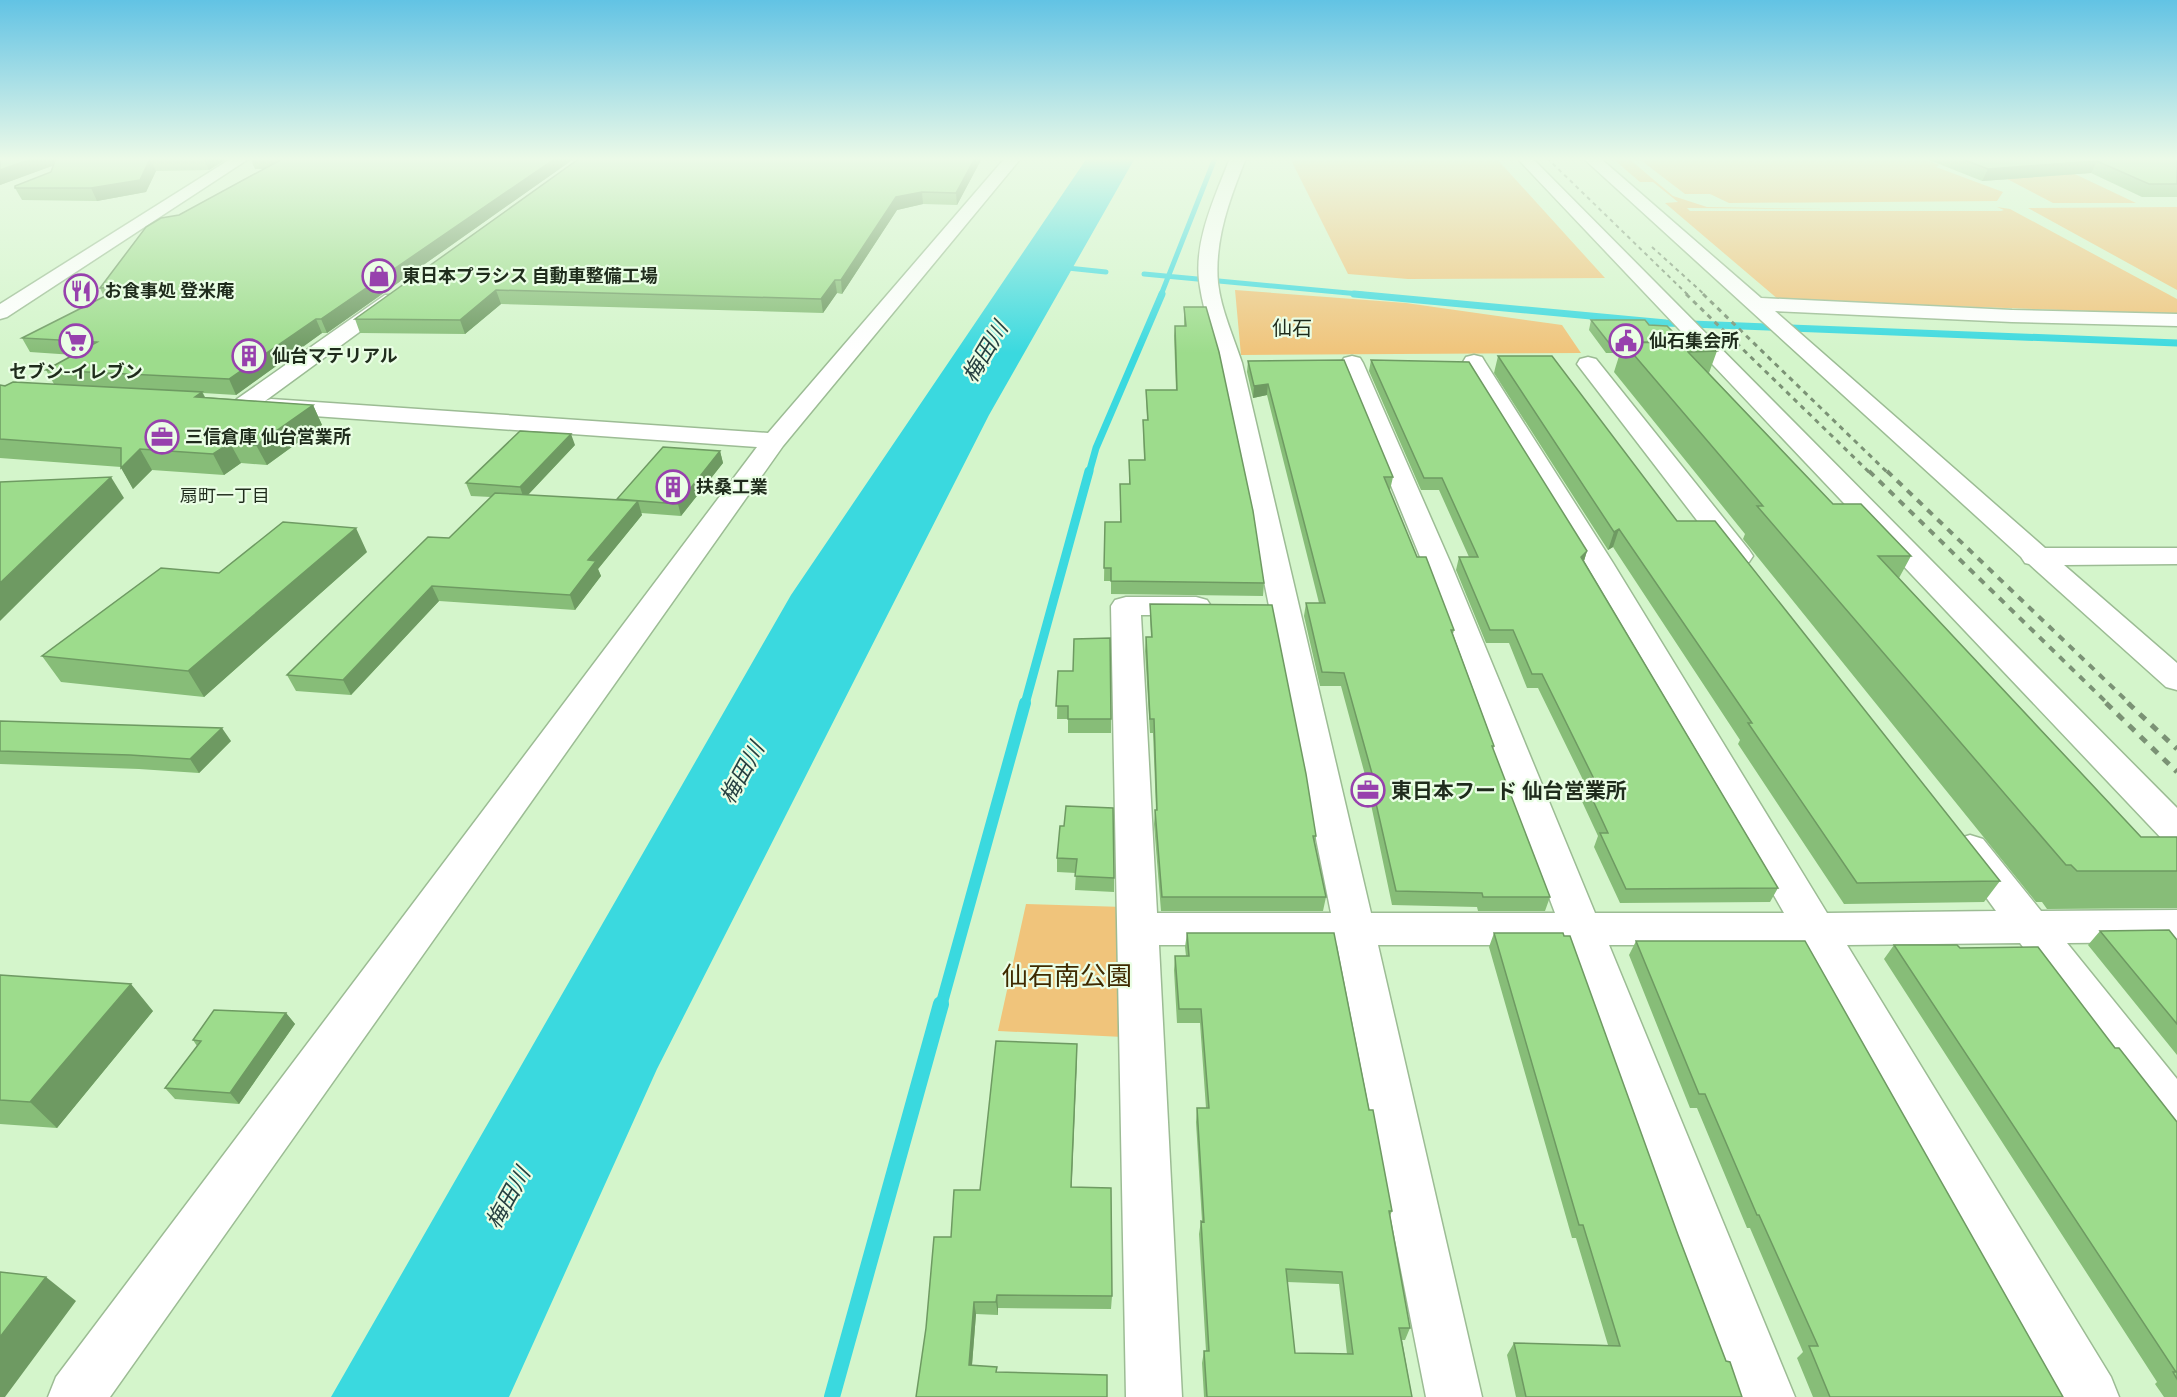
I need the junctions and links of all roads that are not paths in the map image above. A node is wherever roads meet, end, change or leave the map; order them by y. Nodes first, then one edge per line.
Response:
1 (118, 223) edge
2 (140, 223) edge
3 (959, 223) edge
4 (1214, 223) edge
5 (1588, 223) edge
6 (1665, 223) edge
7 (407, 288) edge
8 (0, 297) edge
9 (0, 313) edge
10 (1772, 317) junction
11 (2177, 320) edge
12 (1724, 362) junction
13 (1352, 363) dead end
14 (1474, 363) dead end
15 (1690, 363) edge
16 (1588, 364) dead end
17 (774, 441) junction
18 (2035, 556) junction
19 (2177, 556) edge
20 (1758, 579) edge
21 (1255, 607) junction
22 (2177, 680) edge
23 (1951, 825) edge
24 (2177, 831) edge
25 (2177, 926) edge
26 (1139, 929) junction
27 (1355, 929) junction
28 (1816, 929) junction
29 (2032, 929) junction
30 (1583, 930) junction
31 (2177, 1114) edge
32 (76, 1397) edge
33 (1154, 1397) edge
34 (1454, 1397) edge
35 (1767, 1397) edge
36 (2091, 1397) edge

1 - 8 main road
2 - 9 main road
3 - 17 main road
4 - 21 main road
5 - 12 main road
6 - 10 main road
7 - 17 main road
10 - 11 main road
10 - 18 main road
12 - 15 main road
12 - 24 main road
13 - 30 main road
14 - 28 main road
16 - 20 main road
17 - 32 main road
18 - 19 main road
18 - 22 main road
21 - 26 main road
21 - 27 main road
23 - 29 main road
25 - 29 main road
26 - 27 main road
26 - 33 main road
27 - 30 main road
27 - 34 main road
28 - 29 main road
28 - 30 main road
28 - 36 main road
29 - 31 main road
30 - 35 main road

